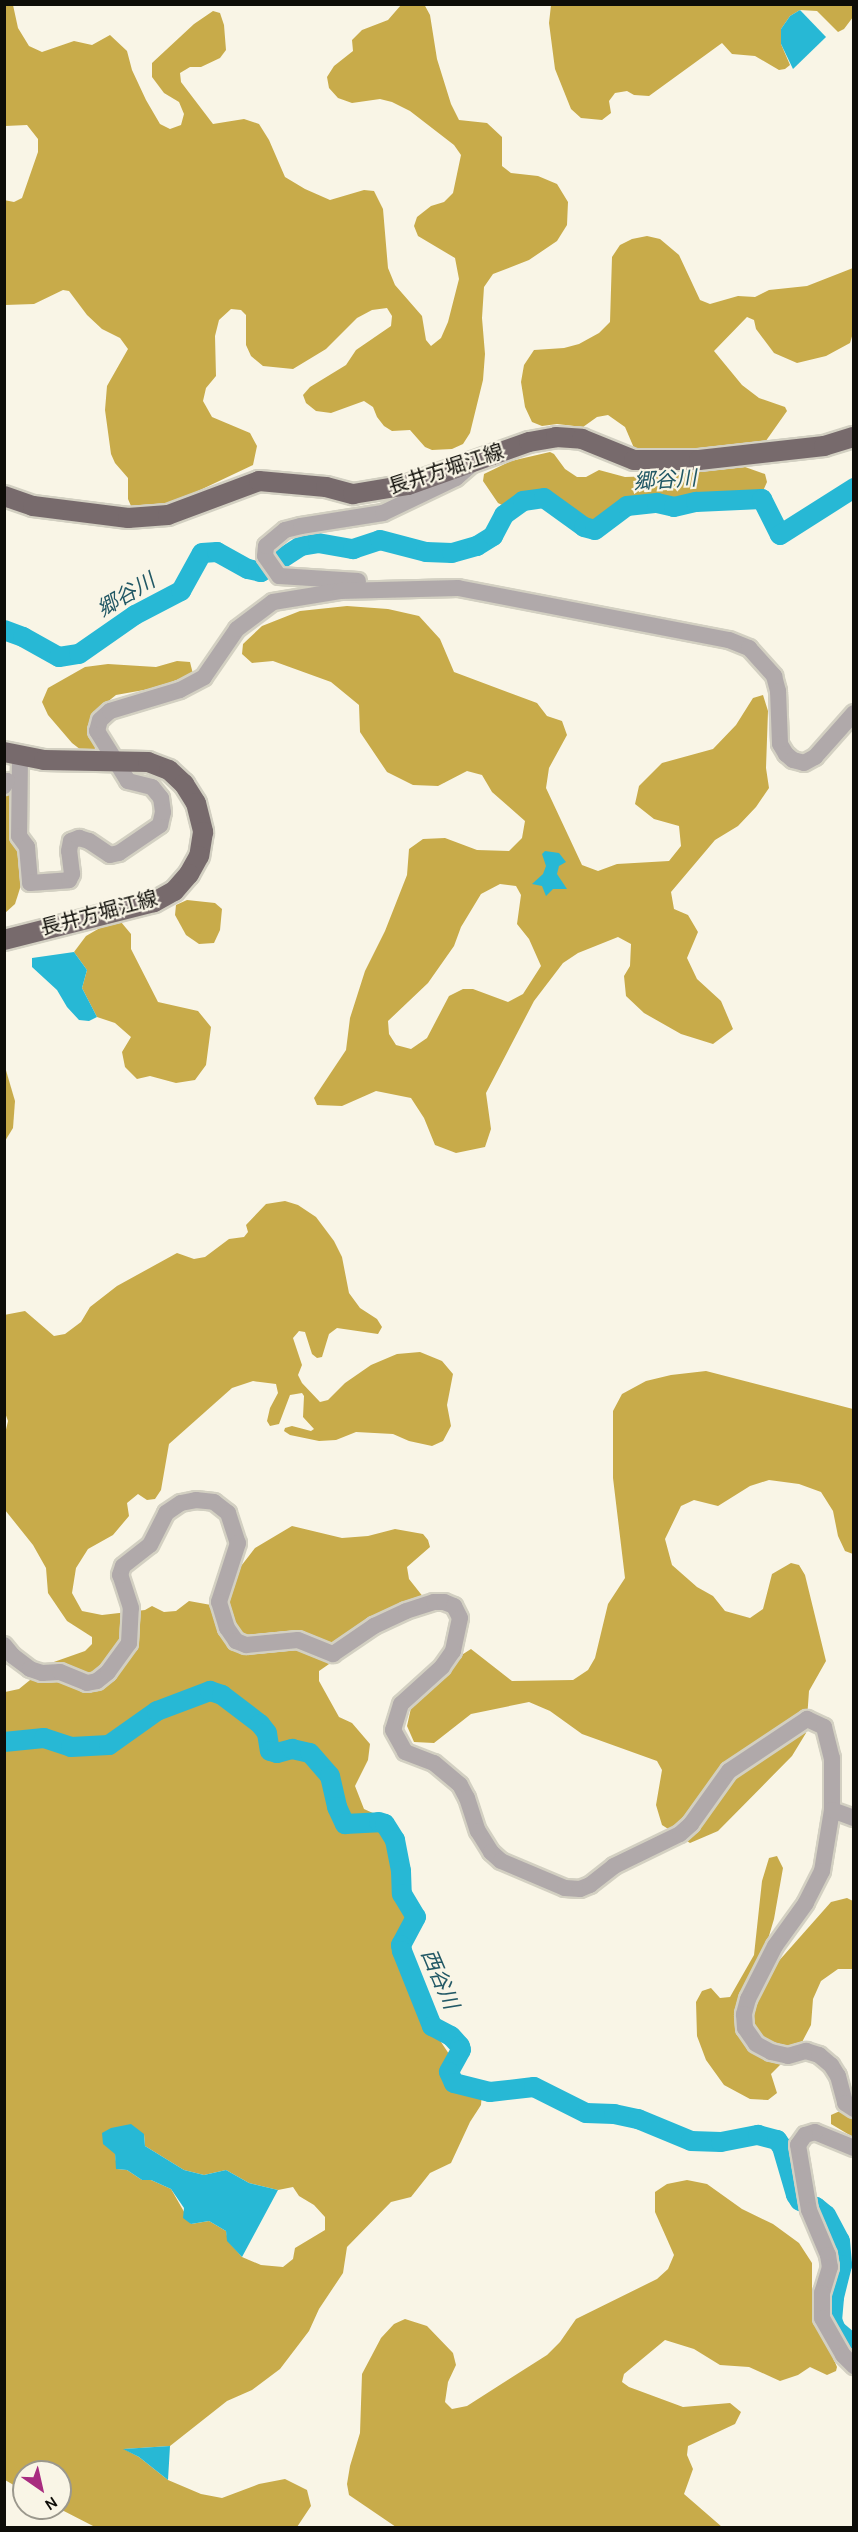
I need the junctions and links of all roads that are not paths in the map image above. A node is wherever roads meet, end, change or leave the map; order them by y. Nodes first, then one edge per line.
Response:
1 (854, 437) edge
2 (475, 461) junction
3 (4, 496) edge
4 (391, 589) junction
5 (854, 713) edge
6 (8, 753) edge
7 (116, 760) junction
8 (4, 781) edge
9 (4, 786) edge
10 (4, 940) edge
11 (4, 1645) edge
12 (832, 1810) junction
13 (854, 1818) edge
14 (854, 2109) edge
15 (854, 2148) edge
16 (850, 2358) edge

1 - 2 main road, 長井方堀江線
2 - 3 main road, 長井方堀江線
2 - 4 street
4 - 5 street
4 - 7 street
6 - 7 main road, 長井方堀江線
6 - 7 street
7 - 10 main road, 長井方堀江線
8 - 9 street
11 - 12 street
12 - 13 street
12 - 14 street
15 - 16 street

